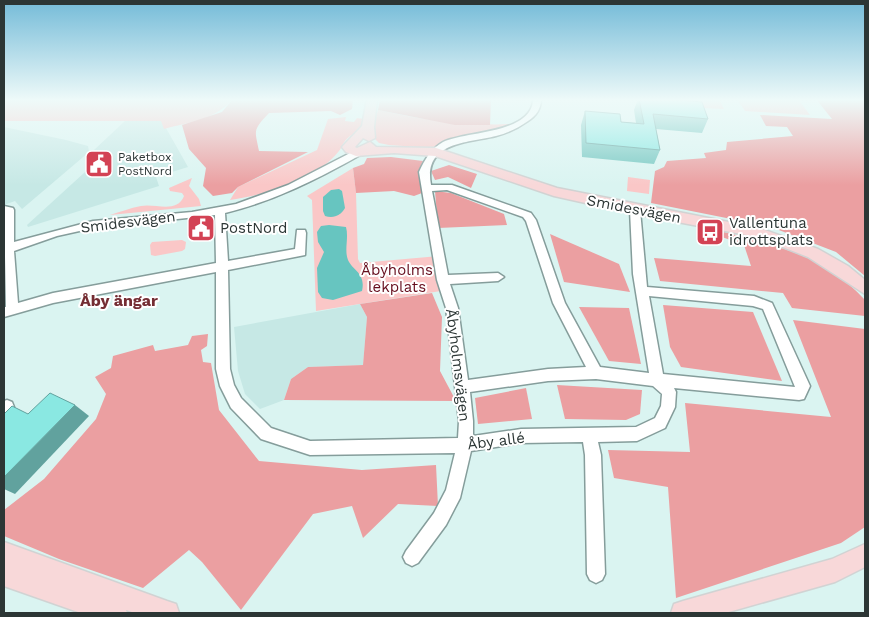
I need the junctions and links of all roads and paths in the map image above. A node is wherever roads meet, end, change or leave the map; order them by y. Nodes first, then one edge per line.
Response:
1 (368, 128) edge
2 (513, 128) edge
3 (360, 146) junction
4 (394, 149) joint
5 (436, 152) junction
6 (426, 188) junction
7 (4, 209) edge
8 (635, 210) junction
9 (220, 211) junction
10 (301, 233) dead end
11 (6, 249) edge
12 (222, 268) junction
13 (498, 277) dead end
14 (443, 280) junction
15 (865, 288) edge
16 (642, 291) junction
17 (8, 311) edge
18 (596, 373) junction
19 (657, 380) junction
20 (461, 387) junction
21 (589, 435) junction
22 (465, 445) junction
23 (4, 553) edge
24 (865, 555) edge
25 (412, 557) dead end
26 (865, 566) edge
27 (4, 574) edge
28 (596, 574) dead end
29 (115, 613) edge
30 (167, 613) edge
31 (683, 613) edge
32 (722, 613) edge

1 - 3 main road
2 - 5 street
3 - 4 main road
3 - 9 street, Smidesvägen
4 - 5 main road, Smidesvägen
5 - 6 street, Åbyholmsvägen
5 - 8 main road, Smidesvägen
6 - 14 street, Åbyholmsvägen
6 - 18 street
7 - 11 street
8 - 15 main road, Smidesvägen
8 - 16 street
9 - 11 street, Smidesvägen
9 - 12 street, Åby allé
10 - 12 street
11 - 17 street
12 - 17 street
12 - 22 street, Åby allé
13 - 14 street
14 - 20 street, Åbyholmsvägen
16 - 19 street
16 - 19 street
18 - 19 street
18 - 20 street
19 - 21 street, Åby allé
20 - 22 street, Åbyholmsvägen
21 - 22 street, Åby allé
21 - 28 street
22 - 25 street, Åbyholmsvägen
23 - 30 main road
24 - 31 main road
26 - 32 main road
27 - 29 main road

